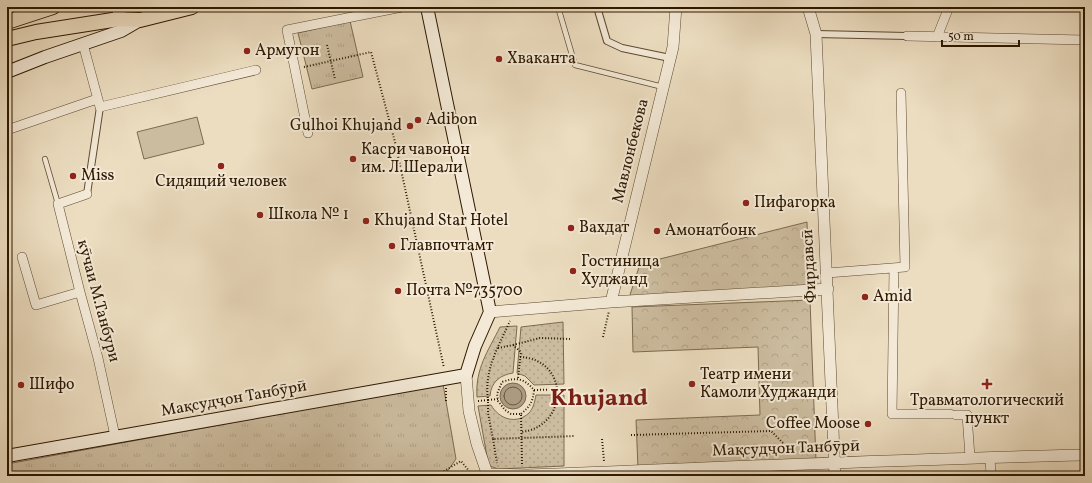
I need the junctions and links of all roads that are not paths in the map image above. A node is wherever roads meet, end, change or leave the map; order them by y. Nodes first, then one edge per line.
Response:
1 (53, 7) edge
2 (192, 7) edge
3 (402, 7) edge
4 (427, 7) edge
5 (558, 7) edge
6 (598, 7) edge
7 (676, 7) edge
8 (808, 7) edge
9 (949, 7) edge
10 (119, 13) edge
11 (140, 20) junction
12 (7, 22) edge
13 (816, 34) junction
14 (907, 36) joint
15 (937, 37) junction
16 (7, 39) edge
17 (1085, 40) edge
18 (83, 44) junction
19 (670, 58) junction
20 (256, 70) dead end
21 (7, 72) edge
22 (663, 87) junction
23 (901, 93) dead end
24 (99, 103) junction
25 (7, 130) edge
26 (308, 133) dead end
27 (45, 159) dead end
28 (88, 194) joint
29 (58, 204) junction
30 (22, 257) dead end
31 (894, 268) junction
32 (827, 273) junction
33 (828, 289) junction
34 (80, 292) junction
35 (611, 302) junction
36 (490, 312) junction
37 (466, 375) junction
38 (114, 436) junction
39 (1085, 454) edge
40 (7, 456) edge
41 (990, 457) junction
42 (970, 458) junction
43 (835, 464) junction
44 (488, 475) edge
45 (835, 476) edge
46 (991, 476) edge

1 - 12 main road
2 - 11 main road
3 - 26 street
4 - 36 main road
5 - 22 lane
6 - 19 street
7 - 19 street, Мавлонбекова
8 - 13 street, Фирдавсӣ
9 - 15 street
10 - 11 main road
10 - 16 main road
11 - 18 main road
13 - 14 street
13 - 32 street, Фирдавсӣ
14 - 15 street
15 - 17 street
18 - 21 main road
18 - 24 street
19 - 22 street, Мавлонбекова
20 - 24 street
22 - 35 street, Мавлонбекова
23 - 31 street
24 - 25 street
24 - 28 street
27 - 29 lane
28 - 29 street
29 - 34 street, кӯчаи М.Танбури
30 - 34 street
31 - 32 street
31 - 42 street
32 - 33 street, Фирдавсӣ
33 - 35 street
33 - 43 street, Фирдавсӣ
34 - 38 street, кӯчаи М.Танбури
35 - 36 street
36 - 37 main road
37 - 38 main road, Мақсудҷон Танбӯрӣ
37 - 44 street
38 - 40 main road, Мақсудҷон Танбӯрӣ
39 - 41 street, Мақсудҷон Танбӯрӣ
41 - 42 street, Мақсудҷон Танбӯрӣ
41 - 46 street
42 - 43 street, Мақсудҷон Танбӯрӣ
43 - 44 street, Мақсудҷон Танбӯрӣ
43 - 45 street, Фирдавсӣ

